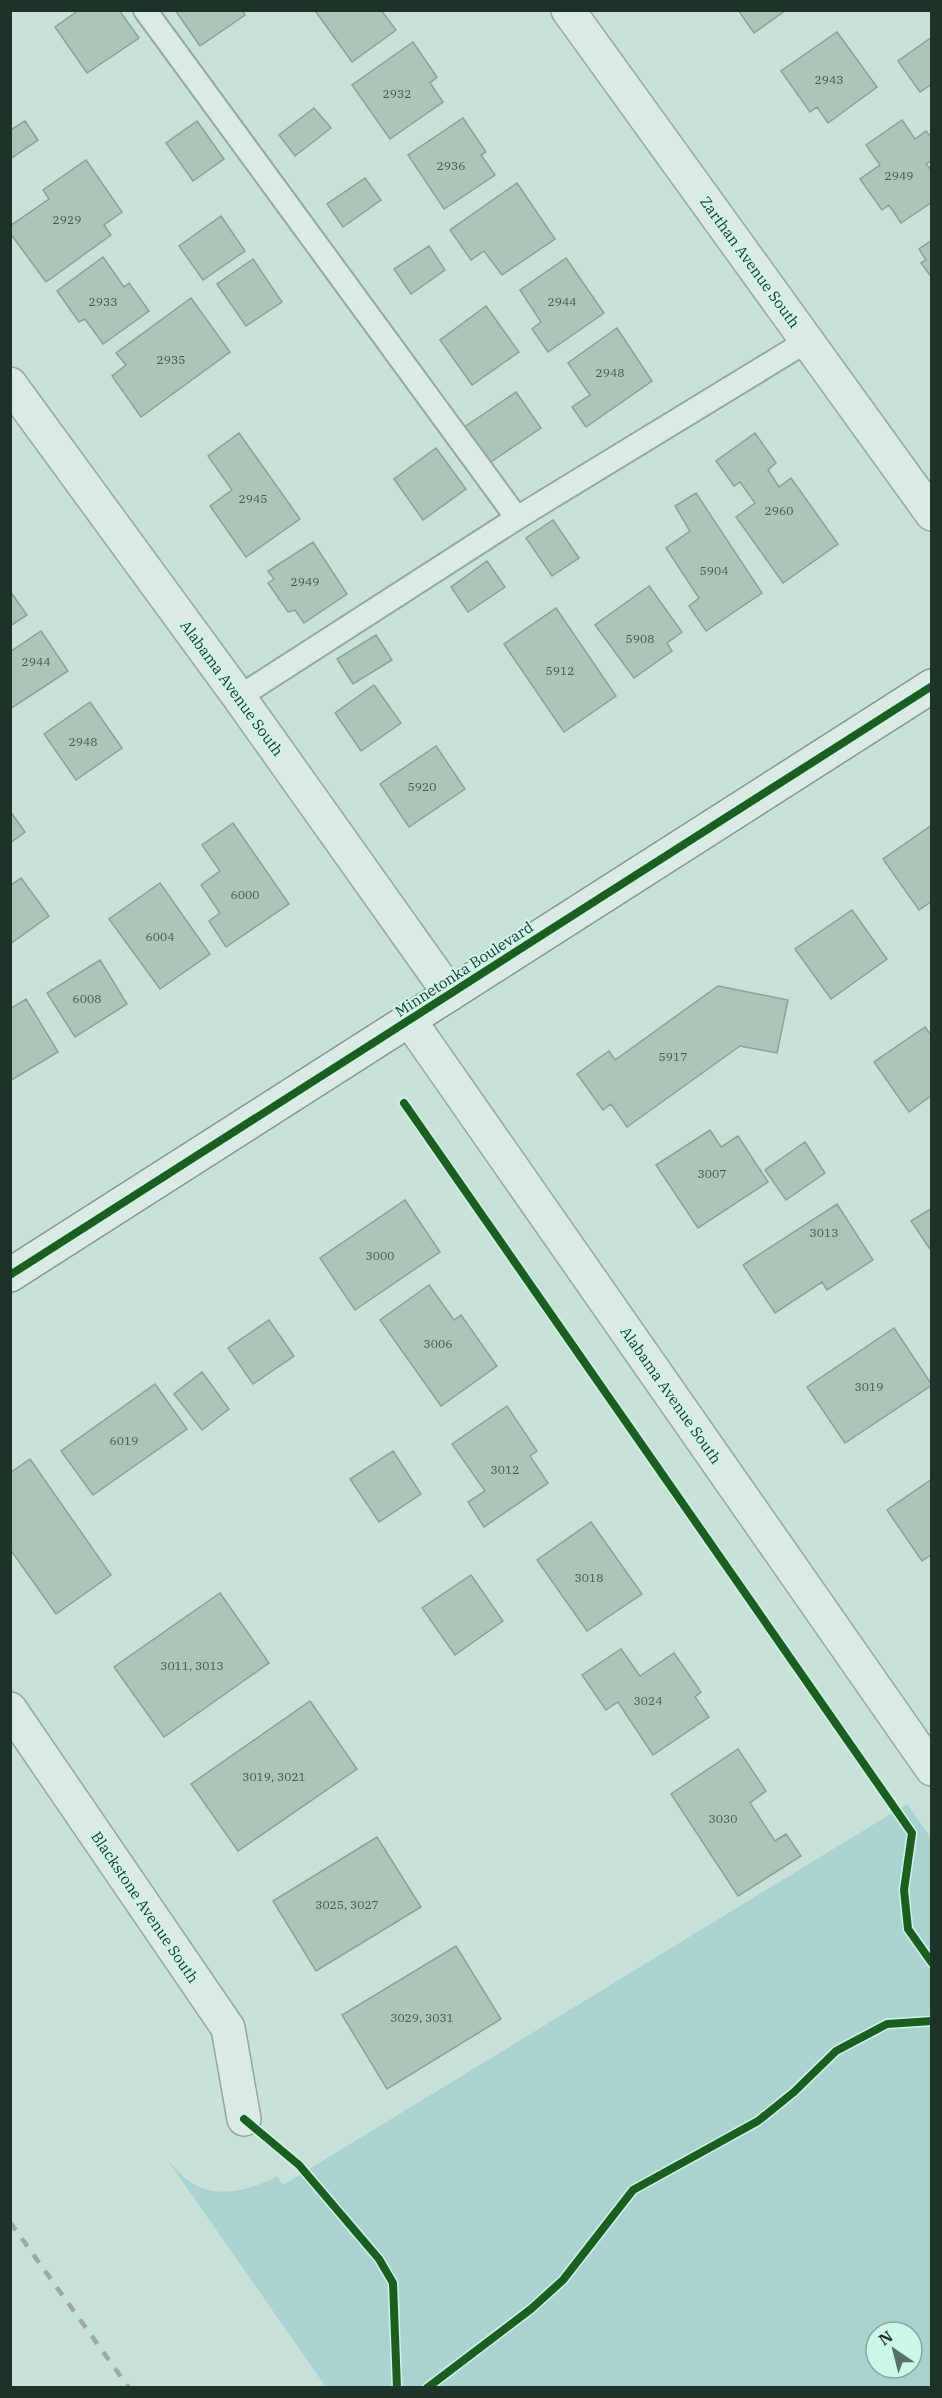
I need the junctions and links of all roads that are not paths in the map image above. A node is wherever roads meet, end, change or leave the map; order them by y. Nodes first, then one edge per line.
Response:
1 (145, 10) edge
2 (568, 10) edge
3 (807, 341) junction
4 (10, 384) edge
5 (932, 514) edge
6 (517, 518) junction
7 (932, 686) edge
8 (239, 697) junction
9 (450, 994) junction
10 (410, 1020) junction
11 (10, 1275) edge
12 (10, 1709) edge
13 (932, 1769) edge
14 (244, 2119) dead end

1 - 6 lane
2 - 3 street, Zarthan Avenue South
3 - 5 street, Zarthan Avenue South
3 - 6 lane
4 - 8 street, Alabama Avenue South
6 - 8 lane
7 - 9 street, Minnetonka Boulevard
8 - 9 street, Alabama Avenue South
9 - 10 street, Minnetonka Boulevard
10 - 11 street, Minnetonka Boulevard
10 - 13 street, Alabama Avenue South
12 - 14 street, Blackstone Avenue South

